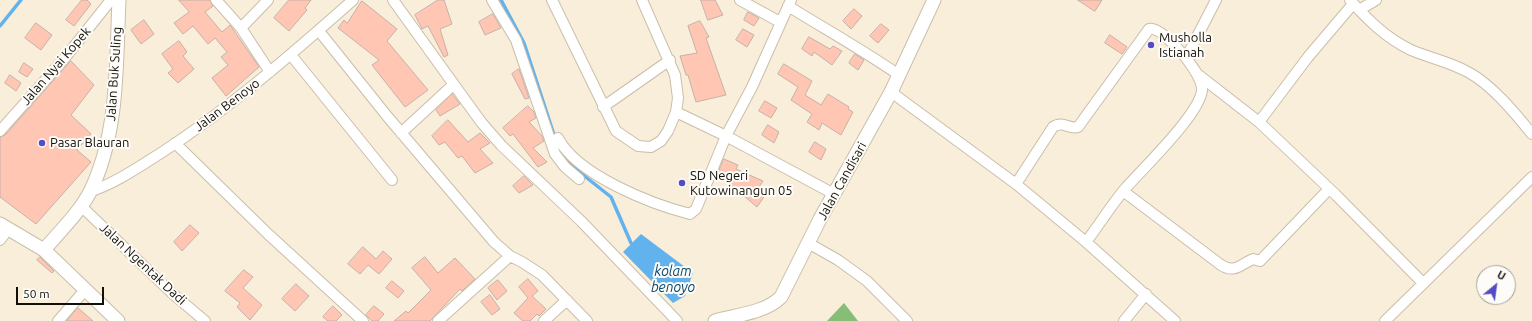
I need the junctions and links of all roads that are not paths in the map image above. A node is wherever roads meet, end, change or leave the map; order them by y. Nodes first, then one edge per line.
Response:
1 (111, 0) edge
2 (119, 0) edge
3 (216, 0) edge
4 (268, 0) edge
5 (353, 0) edge
6 (393, 0) edge
7 (492, 0) edge
8 (552, 0) edge
9 (642, 0) edge
10 (740, 0) edge
11 (934, 0) edge
12 (1216, 0) edge
13 (1376, 0) edge
14 (790, 3) edge
15 (1354, 5) edge
16 (780, 22) junction
17 (241, 28) junction
18 (319, 31) junction
19 (291, 55) junction
20 (1186, 58) junction
21 (670, 60) junction
22 (270, 72) junction
23 (1196, 73) junction
24 (899, 75) junction
25 (454, 85) junction
26 (891, 92) junction
27 (603, 107) junction
28 (676, 112) junction
29 (1259, 122) junction
30 (0, 131) edge
31 (401, 133) junction
32 (1532, 134) edge
33 (726, 136) junction
34 (558, 138) dead end
35 (175, 143) junction
36 (567, 161) junction
37 (579, 179) dead end
38 (392, 180) dead end
39 (1530, 181) edge
40 (1016, 184) junction
41 (1329, 189) junction
42 (1123, 191) junction
43 (89, 192) junction
44 (834, 194) junction
45 (81, 206) junction
46 (4, 226) edge
47 (0, 240) edge
48 (1086, 242) junction
49 (808, 243) junction
50 (44, 250) junction
51 (510, 256) junction
52 (1422, 284) junction
53 (85, 290) junction
54 (1146, 294) junction
55 (568, 300) junction
56 (58, 321) edge
57 (118, 321) edge
58 (205, 321) edge
59 (363, 321) edge
60 (438, 321) edge
61 (544, 321) edge
62 (587, 321) edge
63 (677, 321) edge
64 (715, 321) edge
65 (908, 321) edge
66 (1124, 321) edge
67 (1175, 321) edge
68 (1384, 321) edge

1 - 30 street, Jalan Nyai Kopek
2 - 43 street, Jalan Buk Suling
3 - 17 street
4 - 17 street
5 - 18 street, Jalan Benoyo
6 - 25 street
7 - 36 street
8 - 27 street
9 - 21 street
10 - 16 street
11 - 24 street, Jalan Candisari
12 - 20 street
13 - 15 street
14 - 16 street
14 - 24 street
15 - 29 street
15 - 32 street
16 - 33 street
17 - 22 street
18 - 19 street, Jalan Benoyo
18 - 31 street
19 - 22 street, Jalan Benoyo
19 - 38 street
20 - 23 street
20 - 40 street
21 - 27 street
21 - 28 street
22 - 35 street, Jalan Benoyo
23 - 29 street
23 - 42 street
24 - 26 street, Jalan Candisari
25 - 31 street
25 - 63 street
26 - 40 street
26 - 44 street, Jalan Candisari
27 - 28 street
28 - 33 street
29 - 41 street
31 - 51 street
33 - 36 street
33 - 44 street
34 - 36 street
35 - 43 street, Jalan Benoyo
35 - 59 street
36 - 37 street
39 - 52 street
40 - 48 street
41 - 42 street
41 - 52 street
42 - 48 street
43 - 45 street, Jalan Buk Suling
44 - 49 street, Jalan Candisari
45 - 50 street, Jalan Buk Suling
45 - 58 street, Jalan Ngentak Dadi
46 - 47 street
46 - 50 street
48 - 54 street
49 - 64 street, Jalan Candisari
49 - 65 street
50 - 53 street
51 - 55 street
51 - 60 street
52 - 68 street
53 - 56 street
53 - 57 street
54 - 66 street
54 - 67 street
55 - 61 street
55 - 62 street

